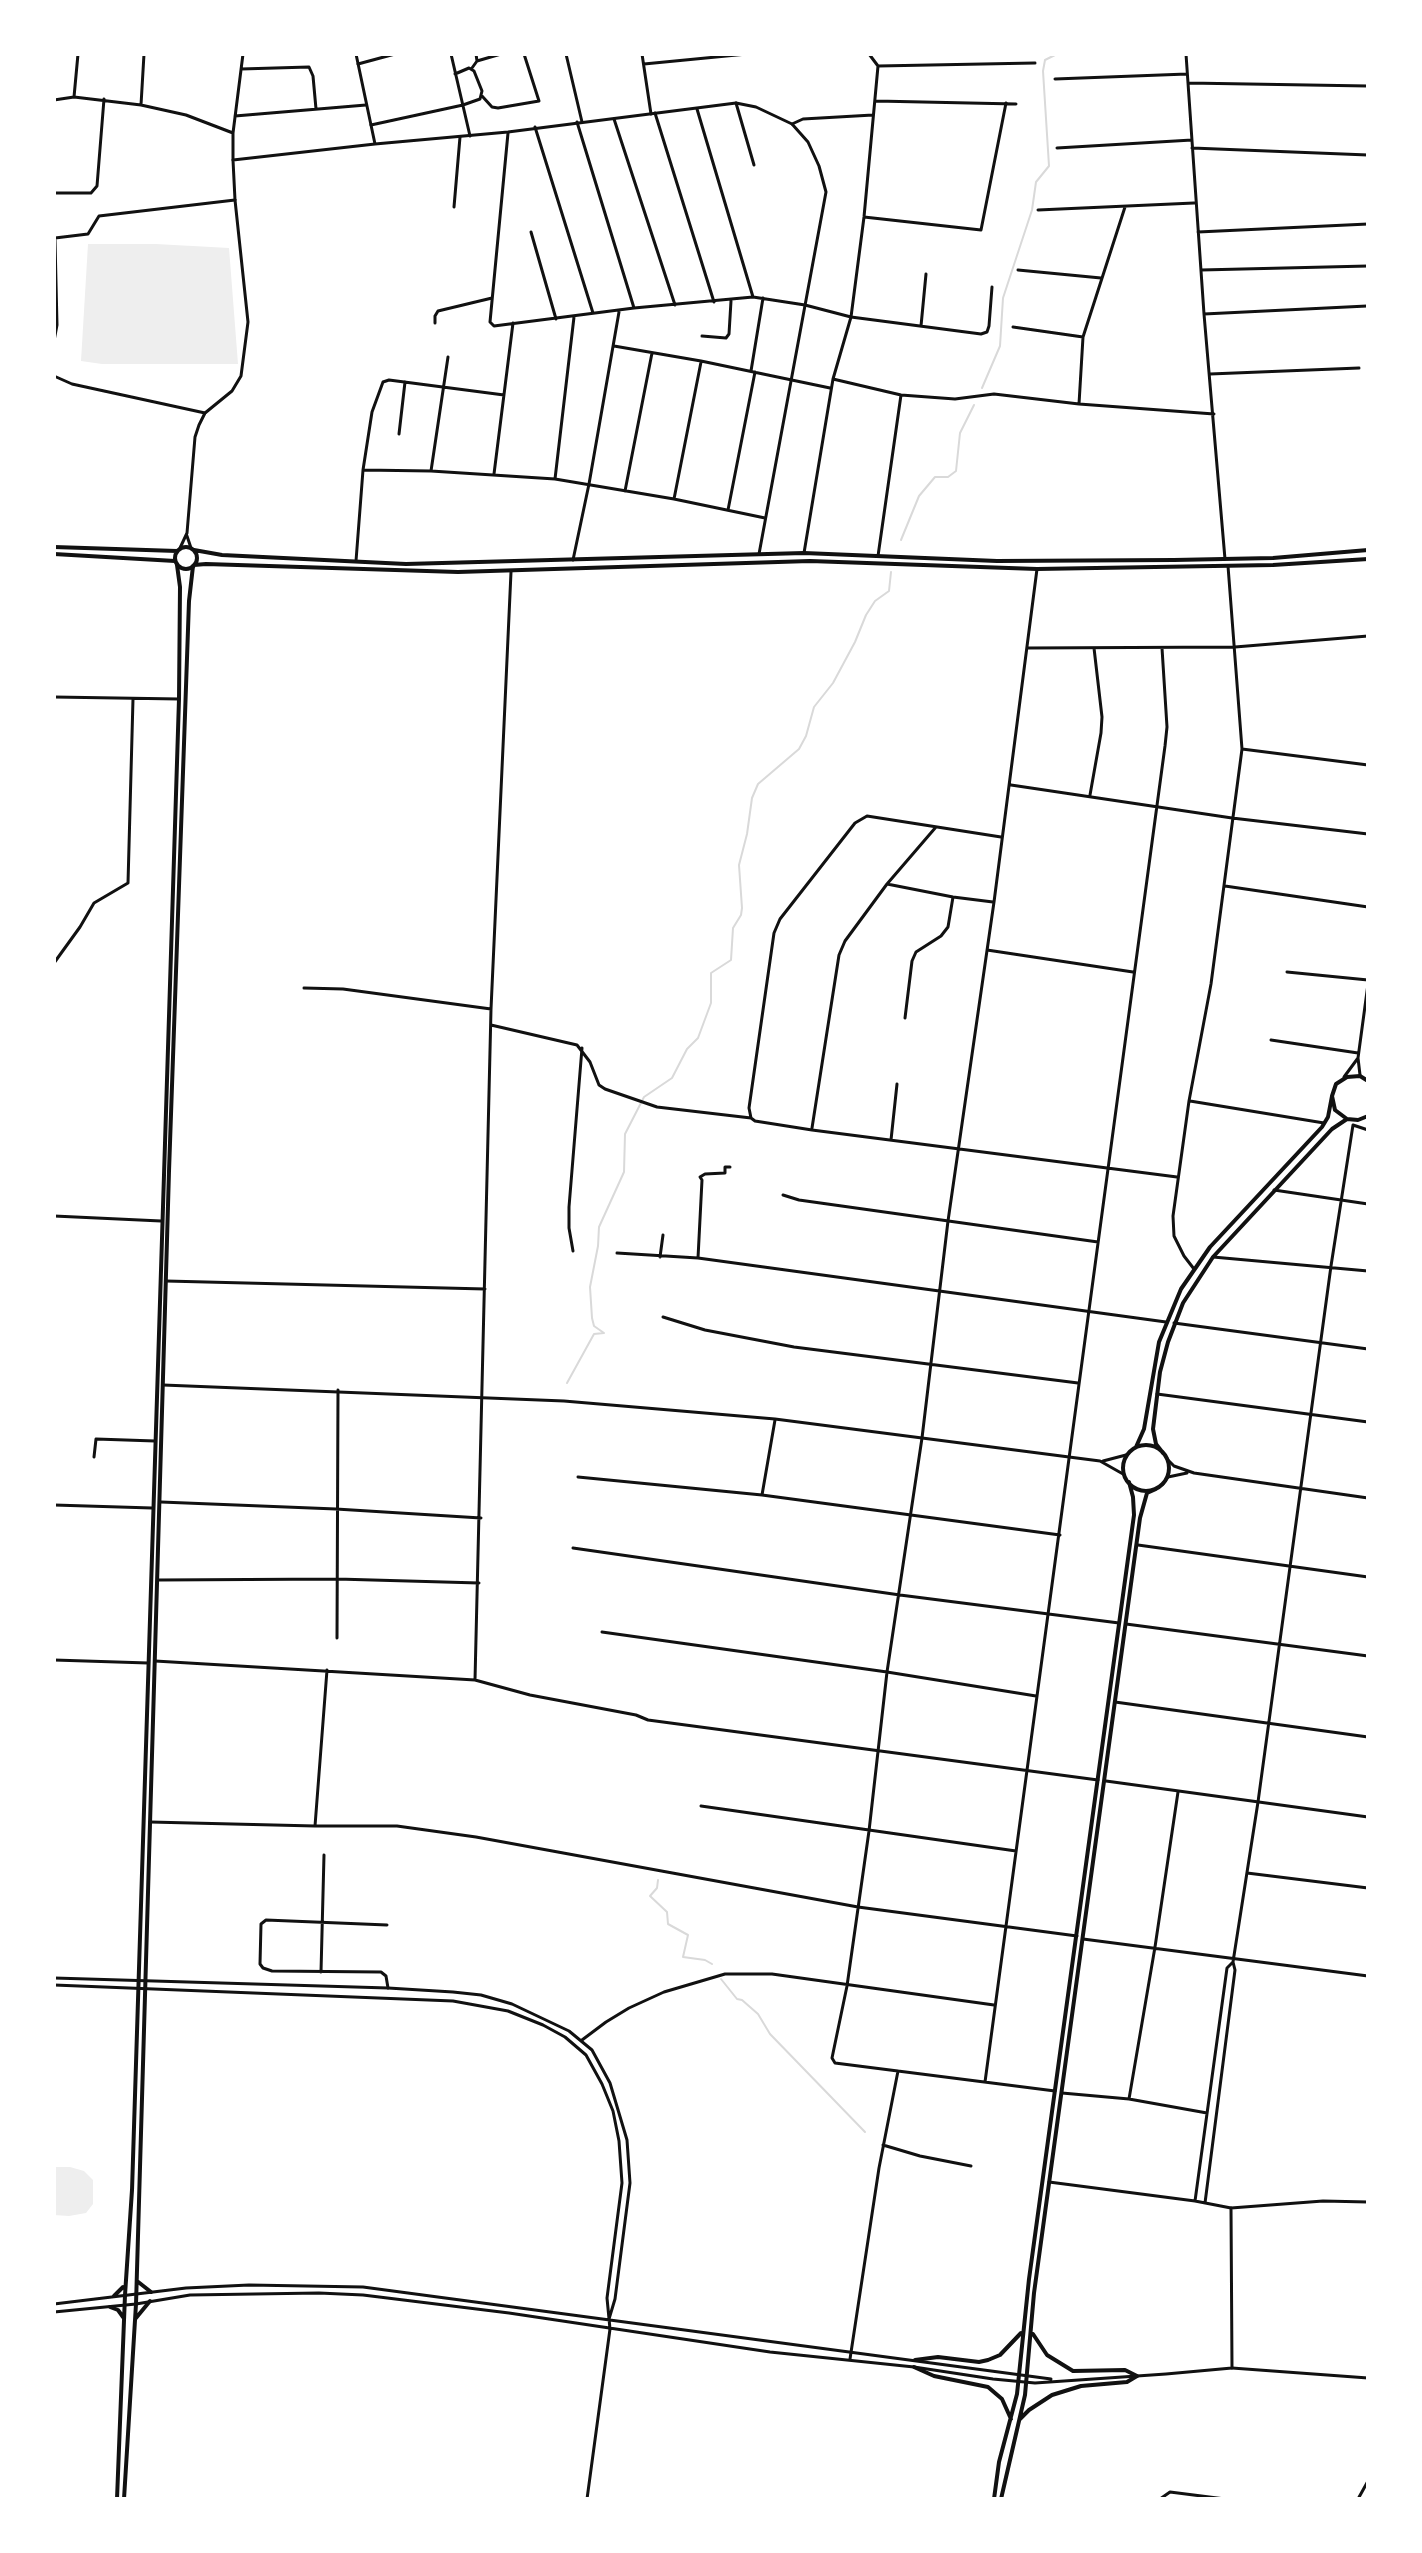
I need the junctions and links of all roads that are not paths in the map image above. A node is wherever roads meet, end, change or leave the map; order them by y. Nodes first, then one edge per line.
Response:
1 (78, 54) edge
2 (144, 54) edge
3 (243, 54) edge
4 (356, 54) edge
5 (395, 54) edge
6 (451, 54) edge
7 (476, 54) edge
8 (501, 54) edge
9 (524, 54) edge
10 (566, 54) edge
11 (642, 54) edge
12 (677, 54) edge
13 (747, 54) edge
14 (869, 54) edge
15 (1186, 54) edge
16 (477, 61) junction
17 (677, 61) junction
18 (1035, 63) dead end
19 (358, 64) junction
20 (644, 64) junction
21 (878, 66) junction
22 (241, 69) junction
23 (472, 69) junction
24 (455, 74) junction
25 (1187, 74) junction
26 (1055, 79) dead end
27 (1188, 83) junction
28 (1368, 86) edge
29 (482, 96) junction
30 (74, 97) junction
31 (104, 99) junction
32 (54, 100) edge
33 (874, 101) junction
34 (736, 103) junction
35 (1006, 103) junction
36 (1016, 104) dead end
37 (141, 105) junction
38 (366, 105) junction
39 (463, 105) junction
40 (696, 108) junction
41 (316, 109) junction
42 (653, 114) junction
43 (873, 115) junction
44 (235, 116) junction
45 (614, 119) junction
46 (579, 122) junction
47 (792, 124) junction
48 (371, 125) junction
49 (535, 127) junction
50 (508, 132) junction
51 (233, 133) junction
52 (470, 136) junction
53 (460, 137) junction
54 (1192, 140) junction
55 (375, 144) junction
56 (1057, 148) dead end
57 (1192, 148) junction
58 (1368, 155) edge
59 (233, 160) junction
60 (754, 165) dead end
61 (54, 193) edge
62 (235, 200) junction
63 (1196, 203) junction
64 (454, 207) dead end
65 (1125, 207) junction
66 (1038, 210) dead end
67 (864, 217) junction
68 (1368, 224) edge
69 (531, 232) dead end
70 (1198, 232) junction
71 (55, 237) edge
72 (1368, 266) edge
73 (1018, 270) dead end
74 (1201, 270) junction
75 (926, 274) dead end
76 (1101, 278) junction
77 (992, 287) dead end
78 (753, 297) junction
79 (492, 298) junction
80 (763, 298) junction
81 (731, 301) junction
82 (714, 302) junction
83 (675, 305) junction
84 (805, 305) junction
85 (1367, 306) edge
86 (634, 308) junction
87 (619, 311) junction
88 (593, 313) junction
89 (1204, 314) junction
90 (574, 317) junction
91 (851, 317) junction
92 (556, 319) junction
93 (435, 323) dead end
94 (513, 323) junction
95 (921, 326) junction
96 (1013, 327) dead end
97 (702, 336) dead end
98 (1083, 337) junction
99 (54, 341) edge
100 (614, 346) junction
101 (652, 353) junction
102 (448, 357) dead end
103 (701, 361) junction
104 (1359, 368) dead end
105 (753, 372) junction
106 (1210, 374) junction
107 (54, 376) edge
108 (833, 379) junction
109 (792, 381) junction
110 (405, 382) junction
111 (443, 387) junction
112 (831, 389) junction
113 (504, 395) junction
114 (901, 395) junction
115 (1079, 404) junction
116 (205, 413) junction
117 (1214, 414) junction
118 (399, 434) dead end
119 (363, 470) junction
120 (431, 471) junction
121 (494, 474) junction
122 (555, 479) junction
123 (589, 484) junction
124 (625, 491) junction
125 (674, 499) junction
126 (728, 510) junction
127 (765, 518) junction
128 (187, 533) junction
129 (54, 547) edge
130 (192, 549) junction
131 (179, 550) junction
132 (1368, 550) edge
133 (804, 553) junction
134 (54, 554) edge
135 (759, 554) junction
136 (878, 556) junction
137 (666, 557) junction
138 (1225, 559) junction
139 (1368, 559) edge
140 (573, 560) junction
141 (356, 562) junction
142 (176, 563) junction
143 (666, 564) junction
144 (194, 566) junction
145 (1228, 566) junction
146 (1037, 569) junction
147 (512, 571) junction
148 (1368, 636) edge
149 (1235, 647) junction
150 (1028, 648) junction
151 (1094, 648) junction
152 (1162, 648) junction
153 (54, 697) edge
154 (133, 699) junction
155 (179, 699) junction
156 (1242, 749) junction
157 (1368, 765) edge
158 (1010, 785) junction
159 (1090, 796) junction
160 (1156, 805) junction
161 (1232, 818) junction
162 (936, 827) junction
163 (1368, 834) edge
164 (1001, 837) junction
165 (887, 884) junction
166 (1225, 886) junction
167 (953, 897) junction
168 (994, 902) junction
169 (1368, 907) edge
170 (987, 950) junction
171 (54, 963) edge
172 (1134, 972) junction
173 (1287, 972) dead end
174 (1368, 982) edge
175 (304, 988) dead end
176 (491, 1009) junction
177 (905, 1018) dead end
178 (491, 1025) junction
179 (1271, 1040) dead end
180 (582, 1048) junction
181 (1359, 1055) junction
182 (1365, 1078) edge
183 (1341, 1080) junction
184 (897, 1084) dead end
185 (1332, 1096) junction
186 (1189, 1101) junction
187 (1368, 1116) edge
188 (753, 1120) junction
189 (1350, 1122) junction
190 (1324, 1123) junction
191 (812, 1130) junction
192 (1368, 1130) edge
193 (891, 1140) junction
194 (959, 1150) junction
195 (730, 1167) dead end
196 (1107, 1168) junction
197 (1177, 1177) junction
198 (1274, 1190) junction
199 (783, 1195) dead end
200 (1340, 1200) junction
201 (1368, 1204) edge
202 (54, 1216) edge
203 (161, 1221) junction
204 (948, 1221) junction
205 (663, 1235) dead end
206 (1098, 1242) junction
207 (573, 1251) dead end
208 (617, 1253) dead end
209 (660, 1257) junction
210 (1213, 1257) junction
211 (698, 1258) junction
212 (1331, 1266) junction
213 (1194, 1269) junction
214 (1368, 1271) edge
215 (166, 1281) junction
216 (485, 1289) junction
217 (939, 1290) junction
218 (1089, 1311) junction
219 (663, 1317) dead end
220 (1166, 1322) junction
221 (1174, 1323) junction
222 (1321, 1343) junction
223 (1368, 1349) edge
224 (931, 1365) junction
225 (1078, 1383) junction
226 (163, 1385) junction
227 (338, 1390) junction
228 (1157, 1394) junction
229 (482, 1397) junction
230 (1311, 1414) junction
231 (775, 1419) junction
232 (1368, 1422) edge
233 (922, 1438) junction
234 (155, 1441) junction
235 (1136, 1447) junction
236 (1163, 1453) junction
237 (1126, 1455) junction
238 (94, 1457) dead end
239 (1070, 1457) junction
240 (1167, 1459) junction
241 (1100, 1461) junction
242 (1194, 1473) junction
243 (1123, 1474) junction
244 (578, 1477) dead end
245 (1129, 1482) junction
246 (1163, 1484) junction
247 (1156, 1489) junction
248 (1301, 1490) junction
249 (762, 1495) junction
250 (1368, 1498) edge
251 (160, 1502) junction
252 (54, 1505) edge
253 (152, 1508) junction
254 (336, 1509) junction
255 (909, 1514) junction
256 (481, 1518) junction
257 (1060, 1535) junction
258 (1136, 1544) junction
259 (573, 1548) dead end
260 (1290, 1567) junction
261 (1368, 1577) edge
262 (337, 1579) junction
263 (158, 1580) junction
264 (479, 1583) junction
265 (900, 1595) junction
266 (1048, 1615) junction
267 (1119, 1623) junction
268 (1126, 1624) junction
269 (602, 1632) dead end
270 (337, 1638) dead end
271 (1279, 1644) junction
272 (1368, 1656) edge
273 (54, 1660) edge
274 (155, 1661) junction
275 (148, 1663) junction
276 (327, 1670) junction
277 (887, 1672) junction
278 (475, 1680) junction
279 (1036, 1696) junction
280 (1115, 1702) junction
281 (1268, 1724) junction
282 (1368, 1737) edge
283 (879, 1750) junction
284 (1026, 1770) junction
285 (1098, 1780) junction
286 (1106, 1781) junction
287 (1178, 1792) junction
288 (1258, 1802) junction
289 (701, 1806) dead end
290 (1368, 1817) edge
291 (150, 1822) junction
292 (315, 1826) junction
293 (869, 1831) junction
294 (1016, 1851) junction
295 (324, 1855) dead end
296 (1247, 1873) junction
297 (1368, 1888) edge
298 (858, 1907) junction
299 (322, 1922) junction
300 (387, 1925) dead end
301 (1005, 1926) junction
302 (1077, 1936) junction
303 (1083, 1939) junction
304 (1155, 1947) junction
305 (1233, 1960) junction
306 (321, 1972) junction
307 (1368, 1976) edge
308 (54, 1978) edge
309 (142, 1981) junction
310 (54, 1985) edge
311 (847, 1986) junction
312 (138, 1988) junction
313 (145, 1988) junction
314 (388, 1988) junction
315 (469, 1994) junction
316 (468, 2002) junction
317 (994, 2005) junction
318 (582, 2040) junction
319 (898, 2071) junction
320 (985, 2082) junction
321 (1055, 2091) junction
322 (1062, 2093) junction
323 (1129, 2099) junction
324 (1207, 2113) junction
325 (883, 2145) junction
326 (971, 2166) dead end
327 (1049, 2182) junction
328 (1195, 2201) junction
329 (1368, 2202) edge
330 (1205, 2203) junction
331 (1231, 2208) junction
332 (136, 2280) junction
333 (126, 2281) junction
334 (151, 2292) junction
335 (136, 2294) junction
336 (125, 2295) junction
337 (114, 2296) junction
338 (150, 2301) junction
339 (54, 2304) edge
340 (136, 2304) junction
341 (125, 2306) junction
342 (110, 2307) junction
343 (54, 2312) edge
344 (124, 2319) junction
345 (609, 2319) junction
346 (135, 2320) junction
347 (610, 2329) junction
348 (1022, 2332) junction
349 (1032, 2333) junction
350 (851, 2352) junction
351 (915, 2360) junction
352 (849, 2361) junction
353 (914, 2367) junction
354 (1232, 2368) junction
355 (1137, 2376) junction
356 (1368, 2378) edge
357 (1054, 2380) junction
358 (1011, 2419) junction
359 (1019, 2421) junction
360 (1368, 2481) edge
361 (117, 2499) edge
362 (124, 2499) edge
363 (587, 2499) edge
364 (994, 2499) edge
365 (1001, 2499) edge
366 (1160, 2499) edge
367 (1225, 2499) edge
368 (1358, 2499) edge

1 - 30 street
2 - 37 street
3 - 22 street
4 - 19 street
5 - 19 street
6 - 24 street
7 - 16 street
8 - 16 street
9 - 29 street
10 - 46 street
11 - 20 street
12 - 17 street
13 - 17 street
14 - 21 street
15 - 25 street
16 - 23 street
17 - 20 street
18 - 21 street
19 - 38 street
20 - 42 street
21 - 33 street
22 - 41 street
22 - 44 street
23 - 24 street
23 - 29 street
24 - 39 street
25 - 26 street
25 - 27 street
27 - 28 street
27 - 54 street
29 - 39 street
30 - 31 street
30 - 32 street
31 - 37 street
31 - 61 street
33 - 35 street
33 - 43 street
34 - 40 street
34 - 47 street
34 - 60 street
35 - 36 street
35 - 67 street
37 - 51 street
38 - 41 street
38 - 48 street
39 - 48 street
39 - 52 street
40 - 42 street
40 - 78 street
41 - 44 street
42 - 45 street
42 - 82 street
43 - 47 street
43 - 67 street
44 - 51 street
45 - 46 street
45 - 83 street
46 - 49 street
46 - 86 street
47 - 84 street
48 - 55 street
49 - 50 street
49 - 88 street
50 - 52 street
50 - 79 street
51 - 59 street
52 - 53 street
53 - 55 street
53 - 64 street
54 - 56 street
54 - 57 street
55 - 59 street
57 - 58 street
57 - 63 street
59 - 62 street
62 - 71 street
62 - 116 street
63 - 65 street
63 - 70 street
65 - 66 street
65 - 76 street
67 - 91 street
68 - 70 street
69 - 92 street
70 - 74 street
71 - 99 street
72 - 74 street
73 - 76 street
74 - 89 street
75 - 95 street
76 - 98 street
77 - 95 street
78 - 80 street
78 - 81 street
79 - 93 street
79 - 94 street
80 - 84 street
80 - 105 street
81 - 82 street
81 - 97 street
82 - 83 street
83 - 86 street
84 - 91 street
84 - 109 street
85 - 89 street
86 - 87 street
87 - 88 street
87 - 100 street
88 - 90 street
89 - 106 street
90 - 92 street
90 - 122 street
91 - 95 street
91 - 108 street
92 - 94 street
94 - 113 street
96 - 98 street
98 - 115 street
100 - 101 street
100 - 123 street
101 - 103 street
101 - 124 street
102 - 111 street
103 - 105 street
103 - 125 street
104 - 106 street
105 - 109 street
105 - 126 street
106 - 117 street
107 - 116 street
108 - 112 street
108 - 114 street
109 - 112 street
109 - 127 street
110 - 111 street
110 - 118 street
110 - 119 street
111 - 113 street
111 - 120 street
112 - 133 street
113 - 121 street
114 - 115 street
114 - 136 street
115 - 117 street
116 - 128 street
117 - 138 street
119 - 120 street
119 - 141 street
120 - 121 street
121 - 122 street
122 - 123 street
123 - 124 street
123 - 140 street
124 - 125 street
125 - 126 street
126 - 127 street
127 - 135 street
128 - 130 street
128 - 131 street
129 - 131 main road
130 - 131 main road
130 - 141 main road
130 - 144 main road
131 - 142 main road
132 - 138 main road
133 - 135 main road
133 - 136 main road
134 - 142 main road
135 - 137 main road
136 - 138 main road
137 - 140 main road
137 - 143 main road
139 - 145 main road
140 - 141 main road
142 - 144 main road
142 - 155 main road
143 - 146 main road
143 - 147 main road
144 - 147 main road
144 - 215 main road
145 - 146 main road
145 - 149 street
146 - 150 street
147 - 176 street
148 - 149 street
149 - 152 street
149 - 156 street
150 - 151 street
150 - 158 street
151 - 152 street
151 - 159 street
152 - 160 street
153 - 154 street
154 - 155 street
154 - 171 street
155 - 203 main road
156 - 157 street
156 - 161 street
158 - 159 street
158 - 164 street
159 - 160 street
160 - 161 street
160 - 172 street
161 - 163 street
161 - 166 street
162 - 164 street
162 - 165 street
162 - 188 street
164 - 168 street
165 - 167 street
165 - 191 street
166 - 169 street
166 - 186 street
167 - 168 street
167 - 177 street
168 - 170 street
170 - 172 street
170 - 194 street
172 - 196 street
173 - 174 street
174 - 181 street
175 - 176 street
176 - 178 street
178 - 180 street
178 - 216 street
179 - 181 street
180 - 188 street
180 - 207 street
181 - 182 street
181 - 183 street
182 - 183 main road
183 - 185 main road
184 - 193 street
185 - 189 main road
185 - 190 main road
186 - 190 street
186 - 197 street
187 - 189 main road
188 - 191 street
189 - 192 street
189 - 198 main road
189 - 200 street
190 - 213 main road
191 - 193 street
193 - 194 street
194 - 196 street
194 - 204 street
195 - 211 street
196 - 197 street
196 - 206 street
197 - 213 street
198 - 200 street
198 - 210 main road
199 - 204 street
200 - 201 street
200 - 212 street
202 - 203 street
203 - 234 main road
204 - 206 street
204 - 217 street
205 - 209 street
206 - 218 street
208 - 209 street
209 - 211 street
210 - 212 street
210 - 221 main road
211 - 217 street
212 - 214 street
212 - 222 street
213 - 220 main road
215 - 216 street
215 - 226 main road
216 - 229 street
217 - 218 street
217 - 224 street
218 - 220 street
218 - 225 street
219 - 224 street
220 - 235 main road
221 - 222 street
221 - 228 main road
222 - 223 street
222 - 230 street
224 - 225 street
224 - 233 street
225 - 239 street
226 - 227 street
226 - 251 main road
227 - 229 street
227 - 254 street
228 - 230 street
228 - 236 main road
229 - 231 street
229 - 256 street
230 - 232 street
230 - 248 street
231 - 233 street
231 - 249 street
233 - 239 street
233 - 255 street
234 - 238 street
234 - 253 main road
235 - 236 main road
235 - 237 main road
236 - 240 main road
237 - 241 street
237 - 243 main road
239 - 241 street
239 - 257 street
240 - 242 street
240 - 246 main road
241 - 243 street
242 - 246 street
242 - 248 street
243 - 245 main road
244 - 249 street
245 - 247 main road
245 - 267 main road
246 - 247 main road
247 - 258 main road
248 - 250 street
248 - 260 street
249 - 255 street
251 - 254 street
251 - 263 main road
252 - 253 street
253 - 275 main road
254 - 256 street
254 - 262 street
255 - 257 street
255 - 265 street
256 - 264 street
257 - 266 street
258 - 260 street
258 - 268 main road
259 - 265 street
260 - 261 street
260 - 271 street
262 - 263 street
262 - 264 street
262 - 270 street
263 - 274 main road
264 - 278 street
265 - 266 street
265 - 277 street
266 - 267 street
266 - 279 street
267 - 285 main road
268 - 271 street
268 - 280 main road
269 - 277 street
271 - 272 street
271 - 281 street
273 - 275 street
274 - 276 street
274 - 291 main road
275 - 309 main road
276 - 278 street
276 - 292 street
277 - 279 street
277 - 283 street
278 - 283 street
279 - 284 street
280 - 281 street
280 - 286 main road
281 - 282 street
281 - 288 street
283 - 284 street
283 - 293 street
284 - 285 street
284 - 294 street
285 - 302 main road
286 - 287 street
286 - 303 main road
287 - 288 street
287 - 304 street
288 - 290 street
288 - 296 street
289 - 293 street
291 - 292 street
291 - 309 main road
292 - 298 street
293 - 294 street
293 - 298 street
294 - 301 street
295 - 299 street
296 - 297 street
296 - 305 street
298 - 301 street
298 - 311 street
299 - 300 street
299 - 306 street
299 - 306 street
301 - 302 street
301 - 317 street
302 - 321 main road
303 - 304 street
303 - 322 main road
304 - 305 street
304 - 323 street
305 - 307 street
305 - 324 street
305 - 330 street
306 - 314 street
308 - 309 street
309 - 312 main road
309 - 313 main road
309 - 314 street
310 - 312 street
311 - 317 street
311 - 318 street
311 - 319 street
312 - 313 street
312 - 333 main road
313 - 316 street
313 - 332 main road
314 - 315 street
315 - 316 street
315 - 318 street
316 - 345 street
317 - 320 street
318 - 345 street
319 - 320 street
319 - 325 street
320 - 321 street
321 - 348 main road
322 - 323 street
322 - 327 main road
323 - 324 street
324 - 328 street
325 - 326 street
325 - 350 street
327 - 328 street
327 - 349 main road
328 - 330 street
329 - 331 street
330 - 331 street
331 - 354 street
332 - 334 main road
332 - 335 main road
333 - 336 main road
333 - 337 main road
334 - 335 street
334 - 345 street
335 - 336 street
335 - 340 main road
336 - 337 street
336 - 341 main road
337 - 339 street
338 - 340 street
338 - 346 main road
338 - 347 street
340 - 341 street
340 - 346 main road
341 - 342 street
341 - 344 main road
342 - 343 street
342 - 344 main road
344 - 361 main road
345 - 347 street
345 - 350 street
346 - 362 main road
347 - 352 street
347 - 363 street
348 - 351 main road
348 - 358 main road
349 - 355 main road
349 - 359 main road
350 - 351 street
350 - 352 street
351 - 357 street
352 - 353 street
353 - 357 street
353 - 358 main road
354 - 355 street
354 - 356 street
355 - 357 street
355 - 359 main road
358 - 364 main road
359 - 365 main road
360 - 368 street
366 - 367 street

